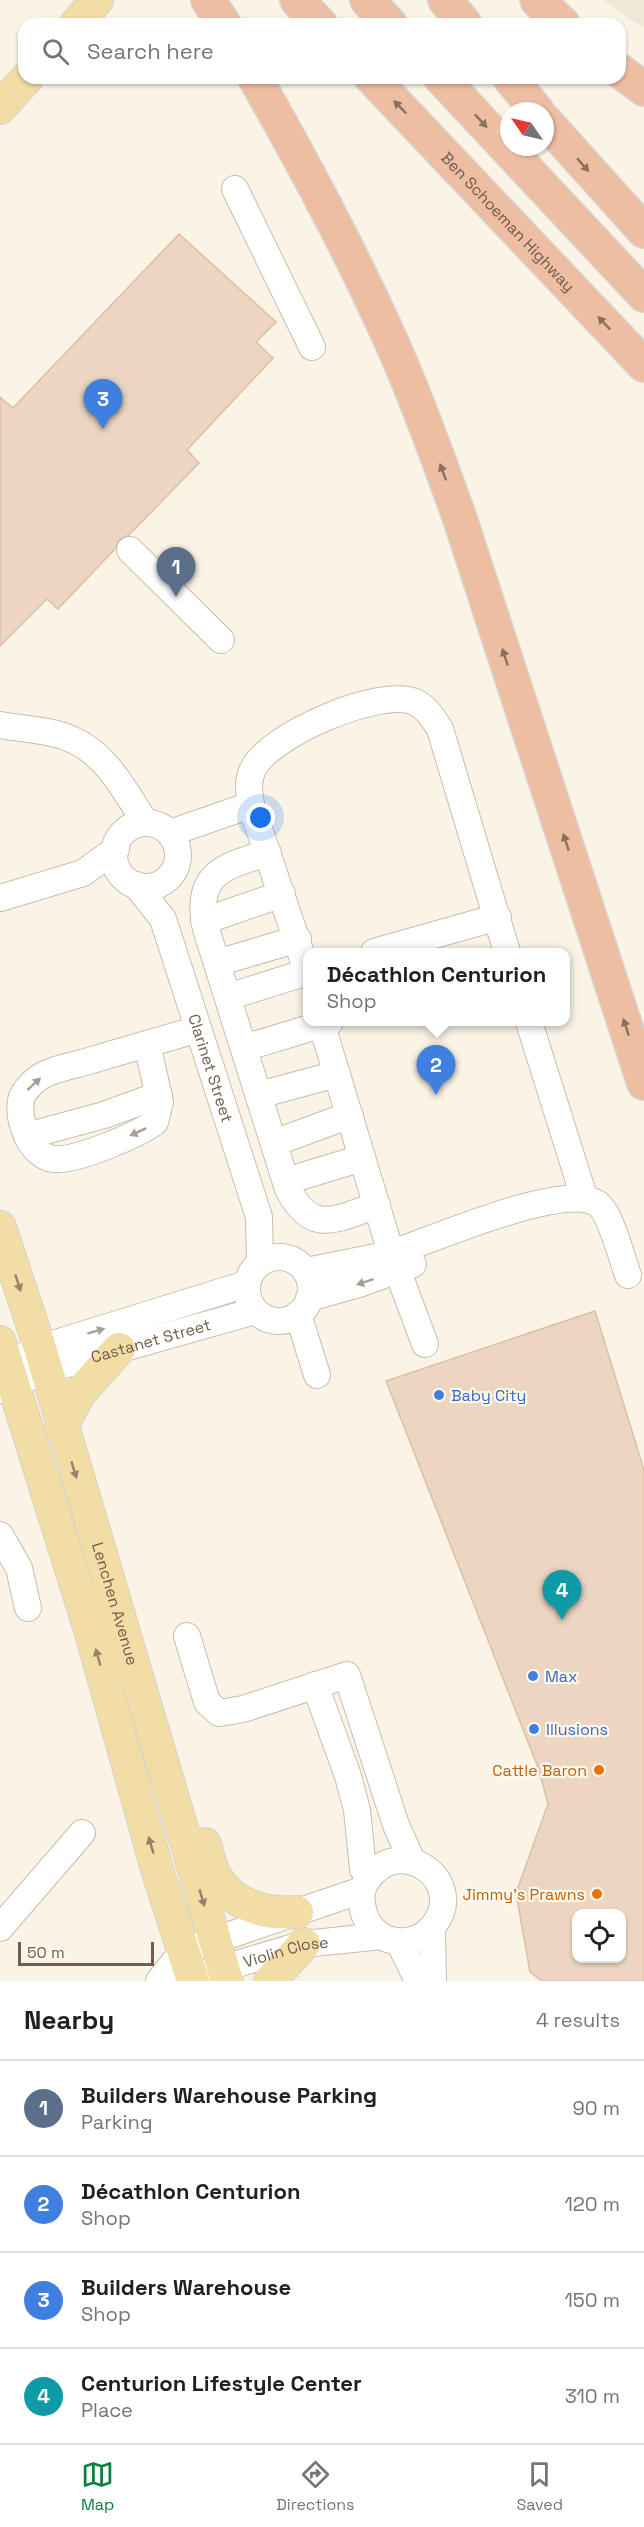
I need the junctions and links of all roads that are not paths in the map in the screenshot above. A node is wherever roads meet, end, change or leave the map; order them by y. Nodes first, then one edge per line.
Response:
1 (208, 0) edge
2 (297, 0) edge
3 (368, 0) edge
4 (444, 0) edge
5 (537, 0) edge
6 (220, 18) edge
7 (314, 18) edge
8 (384, 18) edge
9 (460, 18) edge
10 (556, 18) edge
11 (626, 76) edge
12 (22, 84) edge
13 (258, 84) edge
14 (378, 84) edge
15 (447, 84) edge
16 (515, 84) edge
17 (644, 89) edge
18 (530, 102) edge
19 (0, 108) edge
20 (554, 131) edge
21 (235, 189) dead end
22 (644, 231) edge
23 (644, 295) edge
24 (312, 347) dead end
25 (644, 365) edge
26 (130, 550) dead end
27 (221, 640) dead end
28 (0, 725) edge
29 (121, 788) junction
30 (253, 811) junction
31 (165, 836) junction
32 (119, 841) junction
33 (268, 853) junction
34 (82, 873) junction
35 (166, 880) junction
36 (132, 883) junction
37 (282, 894) junction
38 (0, 898) edge
39 (498, 917) junction
40 (163, 919) junction
41 (204, 921) junction
42 (298, 939) junction
43 (388, 948) edge
44 (506, 948) edge
45 (303, 957) edge
46 (217, 963) junction
47 (303, 972) edge
48 (228, 997) junction
49 (313, 1026) edge
50 (326, 1026) edge
51 (530, 1026) edge
52 (198, 1029) junction
53 (147, 1044) junction
54 (244, 1048) junction
55 (337, 1074) junction
56 (644, 1083) edge
57 (259, 1095) junction
58 (350, 1115) junction
59 (274, 1143) junction
60 (362, 1158) junction
61 (286, 1180) junction
62 (584, 1197) junction
63 (377, 1205) junction
64 (259, 1217) junction
65 (0, 1227) edge
66 (260, 1262) junction
67 (394, 1262) junction
68 (298, 1264) junction
69 (628, 1275) dead end
70 (246, 1284) junction
71 (255, 1311) junction
72 (296, 1311) junction
73 (425, 1344) dead end
74 (119, 1349) junction
75 (43, 1359) junction
76 (4, 1369) edge
77 (310, 1377) dead end
78 (61, 1428) junction
79 (0, 1535) edge
80 (28, 1608) dead end
81 (187, 1636) dead end
82 (315, 1685) junction
83 (145, 1700) junction
84 (339, 1706) dead end
85 (368, 1793) junction
86 (82, 1833) dead end
87 (410, 1857) junction
88 (364, 1881) junction
89 (297, 1912) junction
90 (0, 1928) edge
91 (432, 1928) junction
92 (391, 1939) junction
93 (304, 1944) junction
94 (222, 1963) edge
95 (189, 1970) edge
96 (160, 1981) edge
97 (270, 1981) edge
98 (418, 1981) edge
99 (433, 1981) edge

1 - 6 highway
2 - 7 highway
3 - 8 highway
4 - 9 highway
5 - 10 highway
11 - 17 highway
12 - 19 main road
56 -> 13 highway
25 -> 14 highway, Ben Schoeman Highway
15 -> 23 highway
16 - 18 highway
20 -> 22 highway
21 - 24 street
26 - 27 street
28 - 29 street
29 - 31 street
29 - 32 street, Clarinet Street
30 - 31 street
30 - 33 street
30 - 39 street
31 - 32 street
31 - 35 street, Clarinet Street
32 - 34 street
32 - 36 street, Clarinet Street
33 - 37 street
33 - 41 street
34 - 36 street
34 - 38 street
35 - 36 street
35 - 40 street, Clarinet Street
36 - 40 street, Clarinet Street
37 - 41 street
37 - 42 street
39 - 43 street
39 - 44 street
40 - 52 street, Clarinet Street
41 - 46 street
42 - 45 street
42 - 46 street
46 - 48 street
47 - 48 street
48 - 54 street
49 - 54 street
50 - 55 street
51 - 62 street
52 - 53 street
52 - 64 street, Clarinet Street
53 -> 53 street
54 - 57 street
55 - 57 street
55 - 58 street
57 - 59 street
58 - 59 street
58 - 60 street
59 - 61 street
60 - 61 street
60 - 63 street
61 - 63 street
62 - 67 street
62 - 69 street
63 - 67 street
64 - 66 street, Clarinet Street
64 - 68 street, Clarinet Street
65 -> 75 main road, Lenchen Avenue
66 - 68 street
66 - 70 street
67 - 68 street
67 -> 72 street
67 - 73 street
68 - 72 street
70 - 71 street
75 -> 70 street, Castanet Street
71 - 72 street
71 - 74 street, Castanet Street
72 - 77 street
74 - 75 street, Castanet Street
74 - 78 main road
75 - 76 street
75 - 78 main road, Lenchen Avenue
95 -> 76 main road, Lenchen Avenue
78 -> 83 main road, Lenchen Avenue
79 - 80 street
81 - 82 street
82 - 87 street
82 - 88 street
83 - 89 main road
83 -> 94 main road, Lenchen Avenue
84 - 85 street
85 - 87 street
85 - 88 street
86 - 90 street
87 - 88 street, Violin Close
87 - 91 street
88 - 89 street, Violin Close
88 - 92 street
89 - 94 street, Violin Close
91 - 92 street, Violin Close
91 - 99 street
92 - 93 street, Violin Close
92 - 98 street
93 - 94 street, Violin Close
93 - 97 main road
94 - 95 street, Violin Close
95 - 96 street, Violin Close

